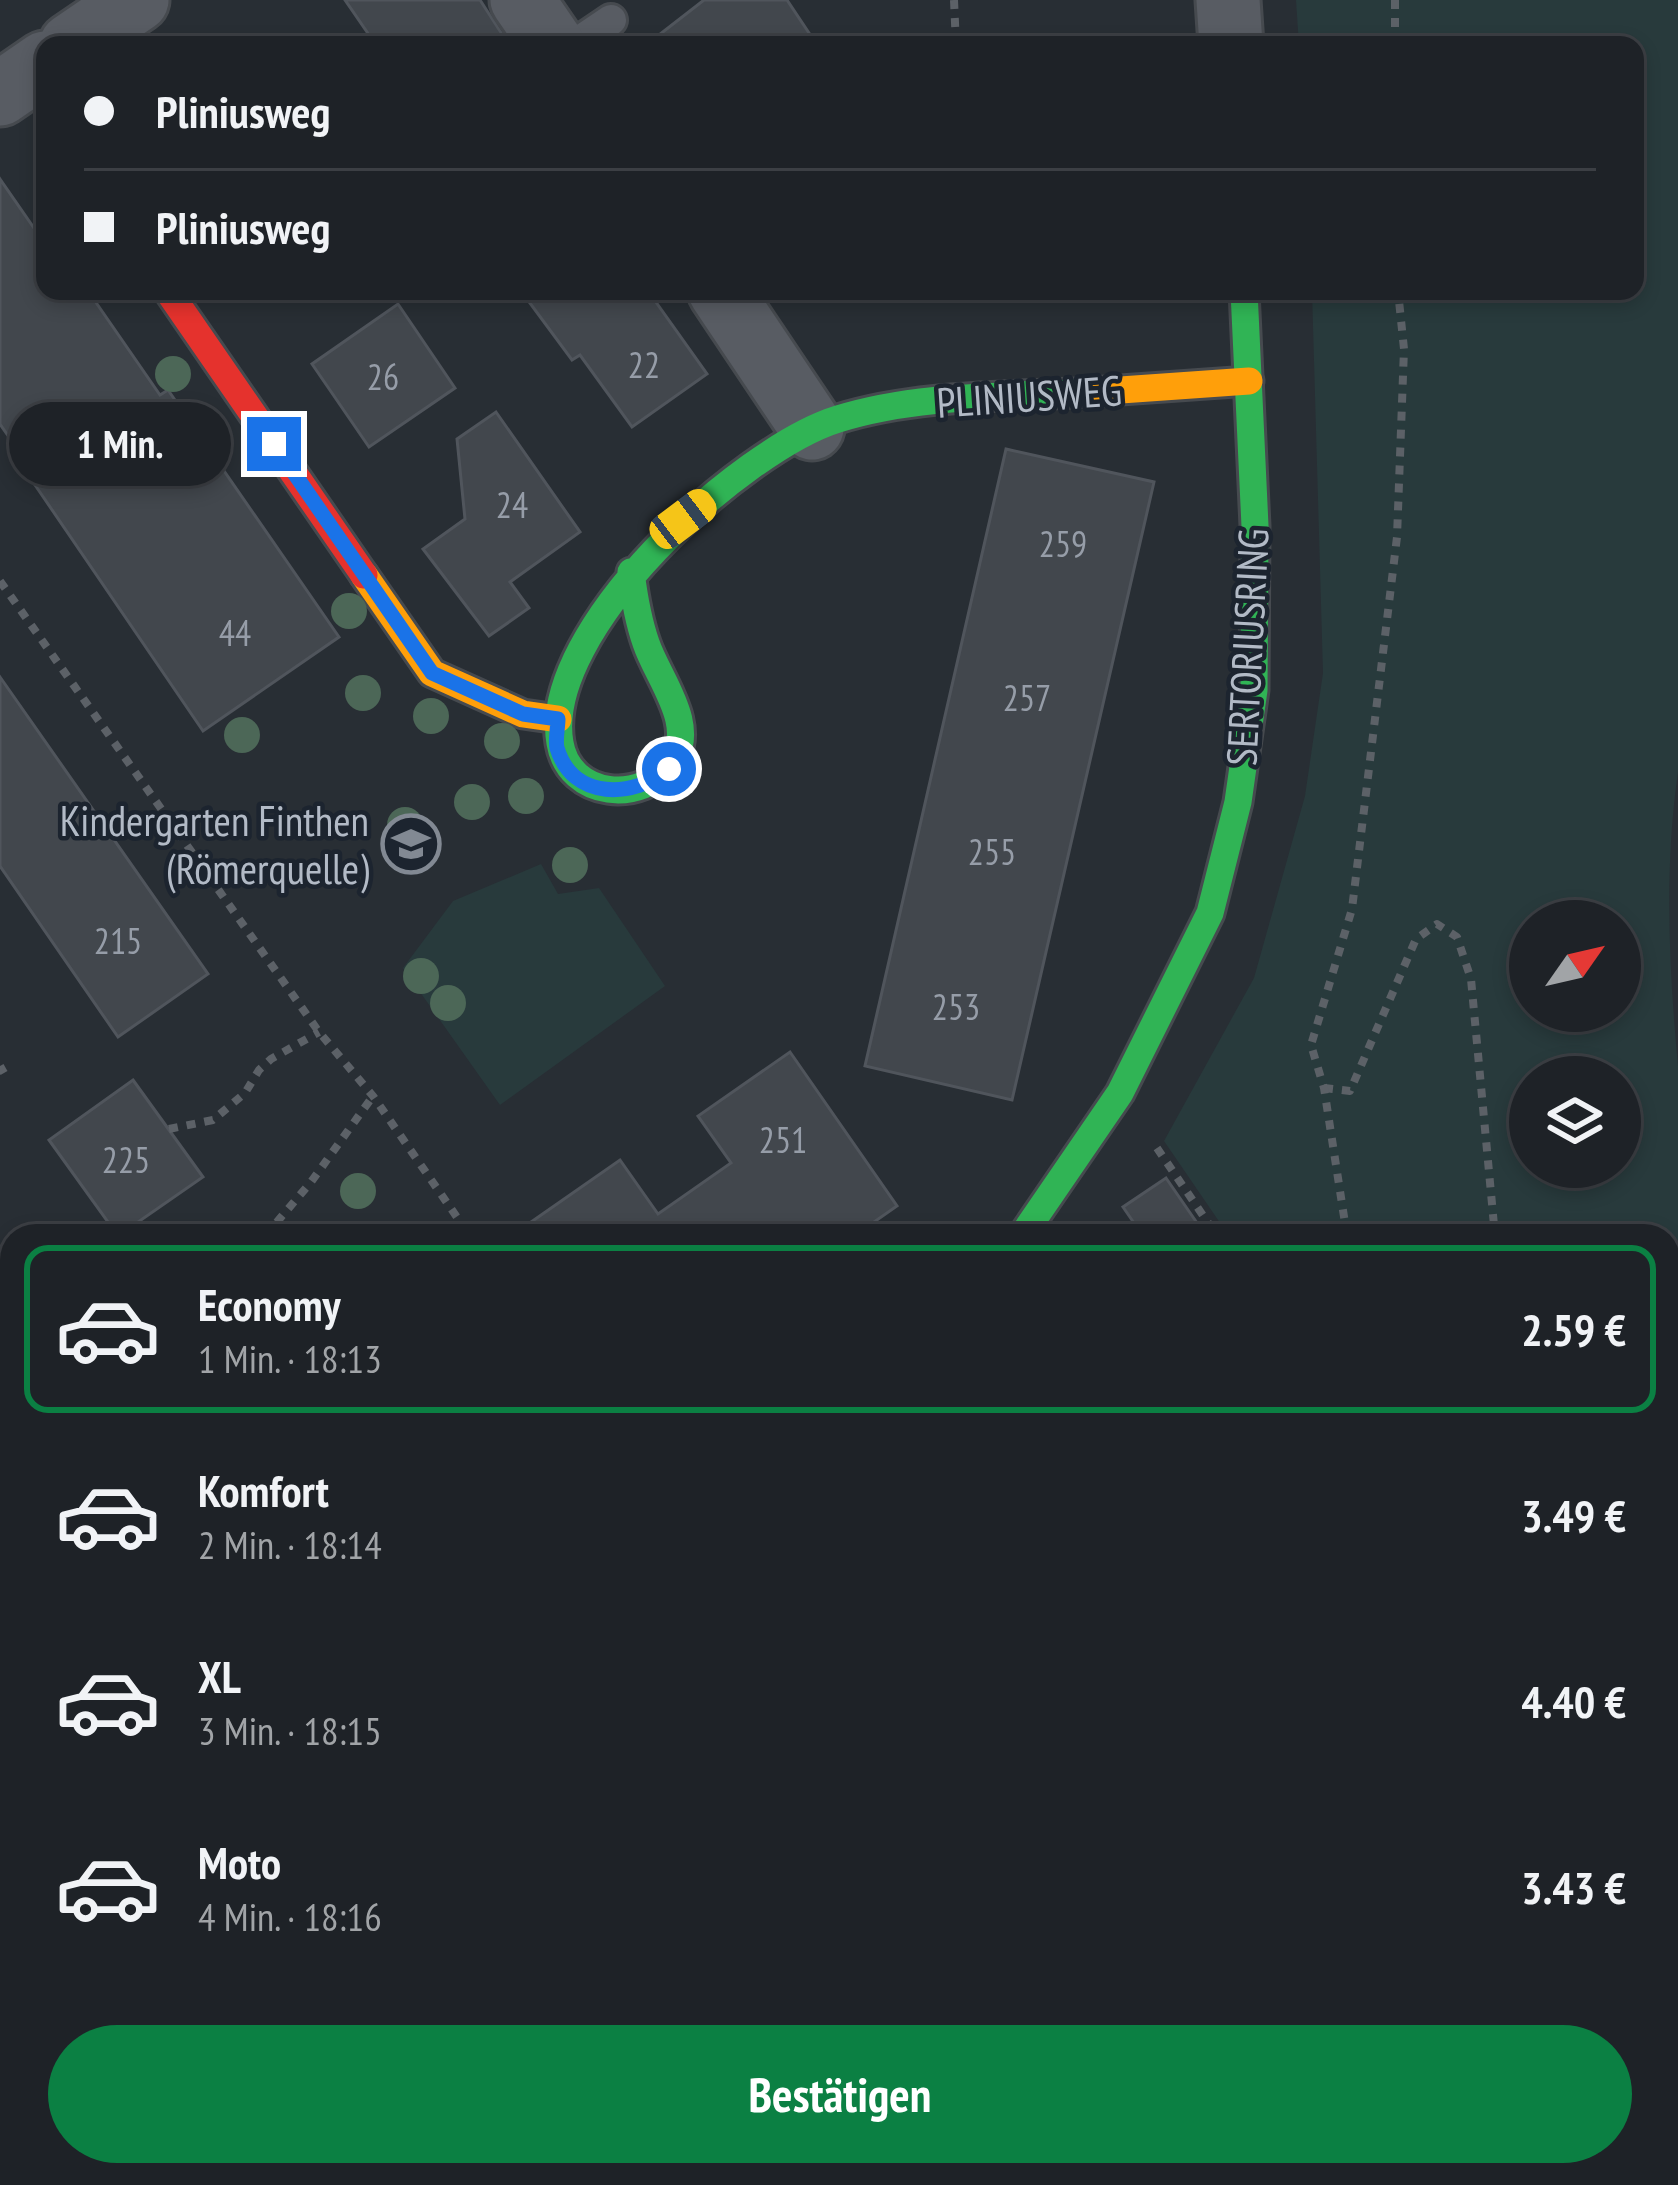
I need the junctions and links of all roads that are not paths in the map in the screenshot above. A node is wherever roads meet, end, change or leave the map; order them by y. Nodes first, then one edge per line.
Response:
1 (137, 0) edge
2 (522, 0) edge
3 (1228, 0) edge
4 (610, 20) dead end
5 (91, 36) edge
6 (547, 36) edge
7 (587, 36) edge
8 (1230, 36) edge
9 (174, 300) edge
10 (726, 300) edge
11 (1244, 300) edge
12 (1249, 381) junction
13 (812, 428) junction
14 (631, 572) junction
15 (558, 719) junction
16 (1030, 1224) edge

1 - 5 street
2 - 6 street
3 - 8 street
4 - 7 lane
9 - 15 street
10 - 13 street
11 - 12 street, SERTORIUSRING
12 - 13 street, PLINIUSWEG
12 - 16 street, SERTORIUSRING
13 - 14 street, PLINIUSWEG
14 - 15 street, PLINIUSWEG
14 - 15 street

